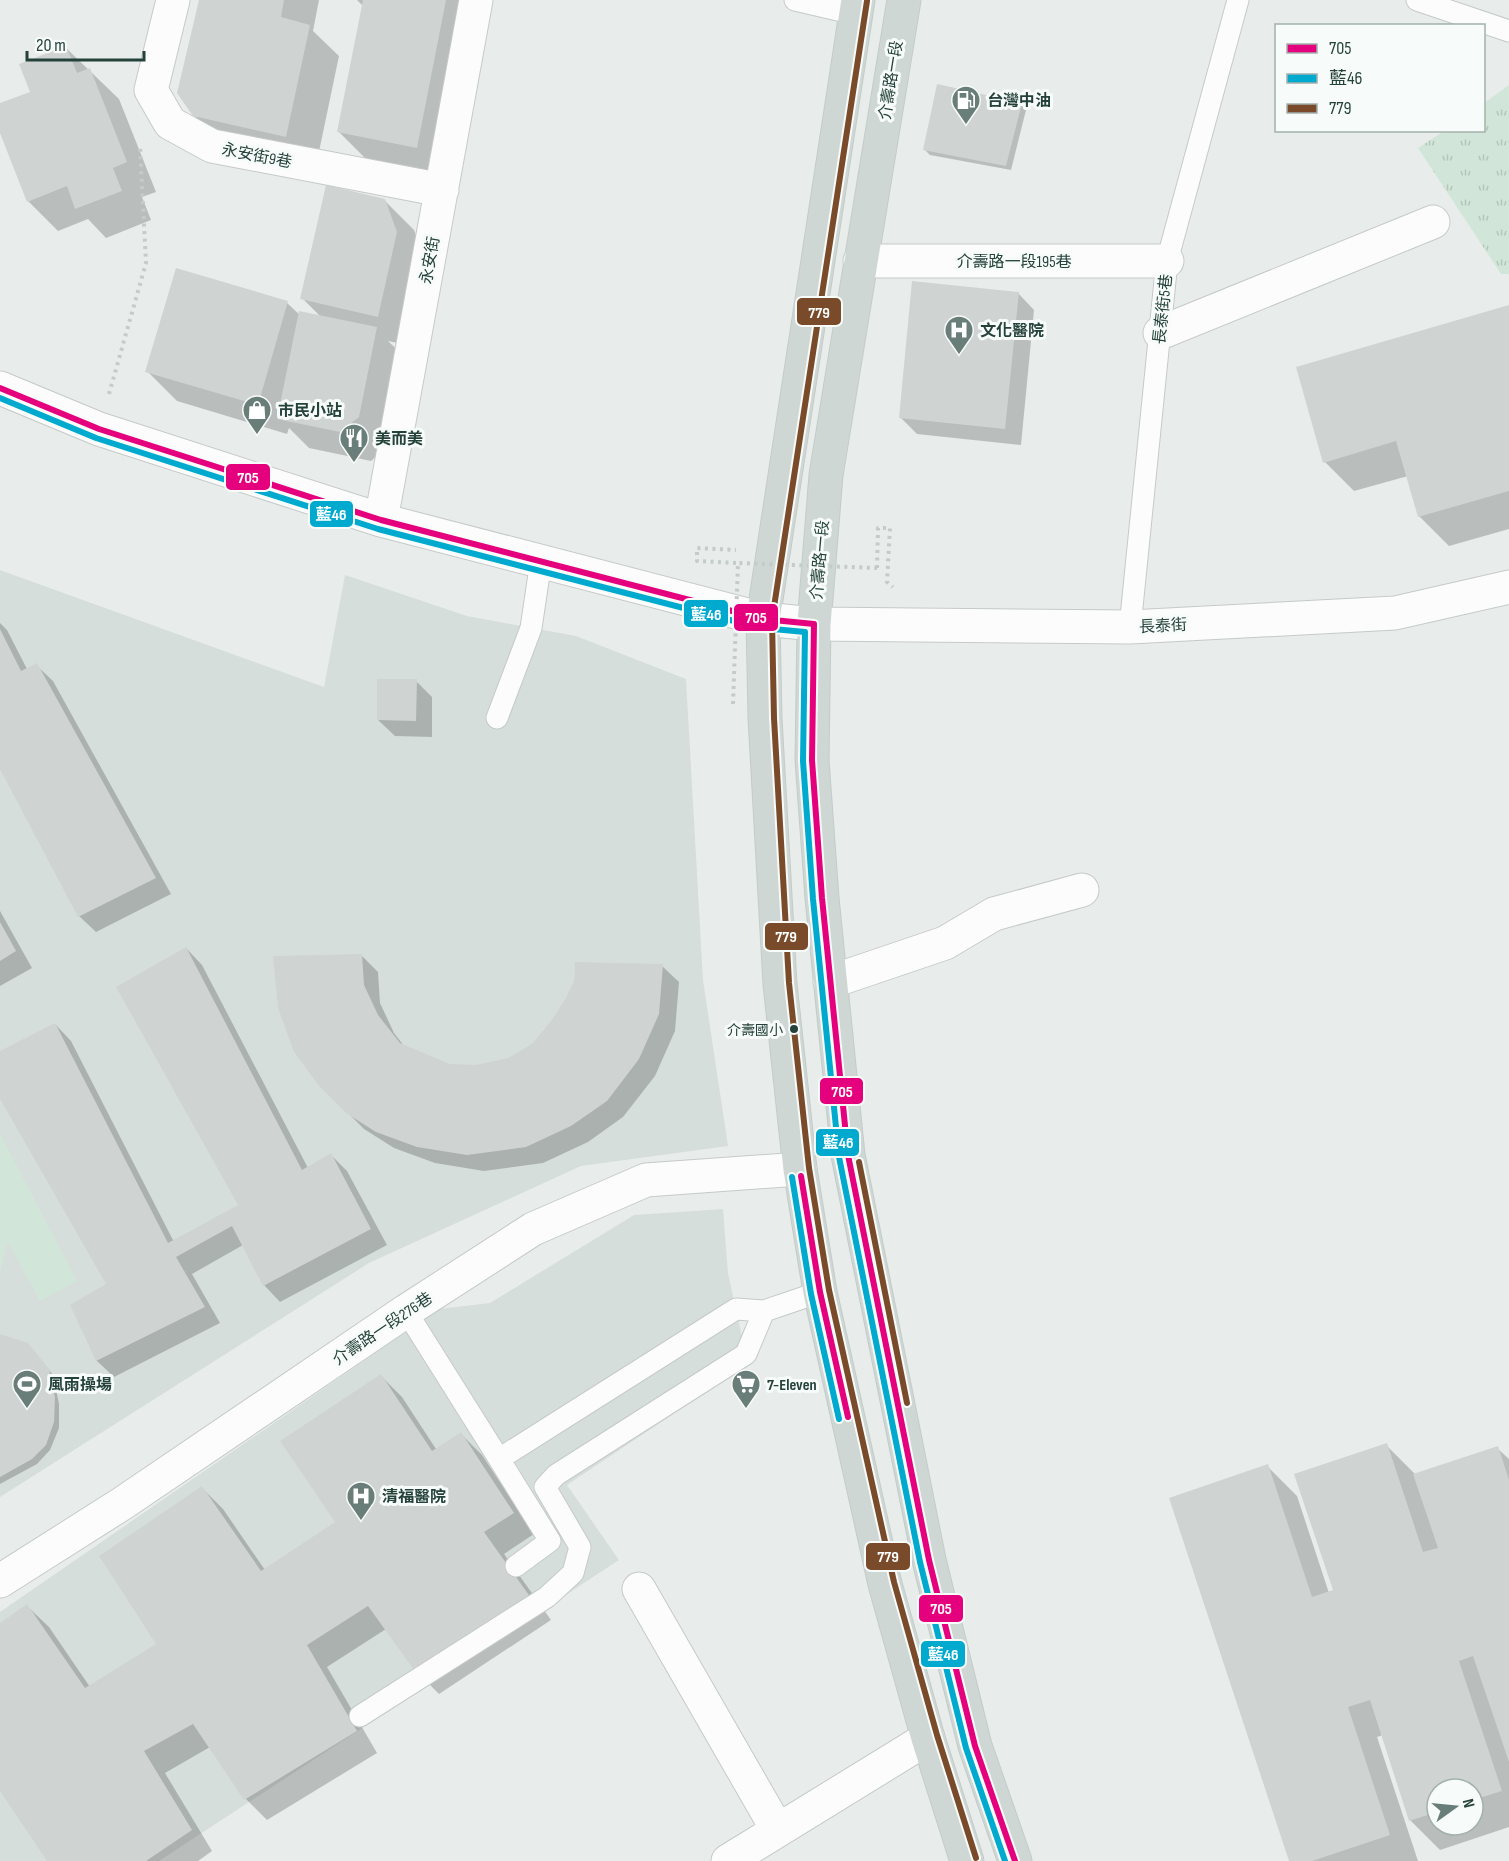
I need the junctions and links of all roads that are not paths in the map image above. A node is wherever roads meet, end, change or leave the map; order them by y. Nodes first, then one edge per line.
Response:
1 (173, 0) edge
2 (476, 0) edge
3 (795, 0) edge
4 (904, 0) edge
5 (1238, 0) edge
6 (1417, 0) edge
7 (856, 7) edge
8 (1509, 31) edge
9 (442, 190) junction
10 (1433, 222) dead end
11 (860, 261) junction
12 (1167, 261) junction
13 (1160, 333) junction
14 (0, 388) edge
15 (381, 520) junction
16 (541, 561) junction
17 (1509, 587) edge
18 (763, 620) junction
19 (814, 624) junction
20 (1130, 627) junction
21 (496, 718) dead end
22 (1082, 890) dead end
23 (830, 982) junction
24 (800, 1168) junction
25 (820, 1292) junction
26 (406, 1311) junction
27 (765, 1311) junction
28 (499, 1459) junction
29 (516, 1566) dead end
30 (0, 1581) edge
31 (639, 1589) dead end
32 (360, 1716) dead end
33 (928, 1738) junction
34 (777, 1829) junction
35 (728, 1861) edge
36 (967, 1861) edge
37 (1015, 1861) edge

1 - 9 street, 永安街9巷
2 - 9 street, 永安街
3 - 7 lane
4 - 11 main road, 介壽路一段
5 - 12 lane, 長泰街5巷
6 - 8 lane
7 - 18 main road
9 - 15 street, 永安街
10 - 13 street
11 - 12 street, 介壽路一段195巷
11 - 19 main road, 介壽路一段
12 - 13 lane, 長泰街5巷
13 - 20 lane, 長泰街5巷
14 - 15 street, 長泰街
15 - 16 street, 長泰街
16 - 18 street, 長泰街
16 - 21 lane
17 - 20 street, 長泰街
18 - 19 street, 長泰街
18 - 24 main road
19 - 20 street, 長泰街
19 - 23 main road, 介壽路一段
22 - 23 street
23 - 37 main road, 介壽路一段
24 - 25 main road
24 - 26 street, 介壽路一段276巷
25 - 27 lane
25 - 33 main road
26 - 28 lane
26 - 30 street, 介壽路一段276巷
27 - 28 lane
27 - 32 lane
28 - 29 lane
31 - 34 street
33 - 34 street
33 - 36 main road
34 - 35 street

